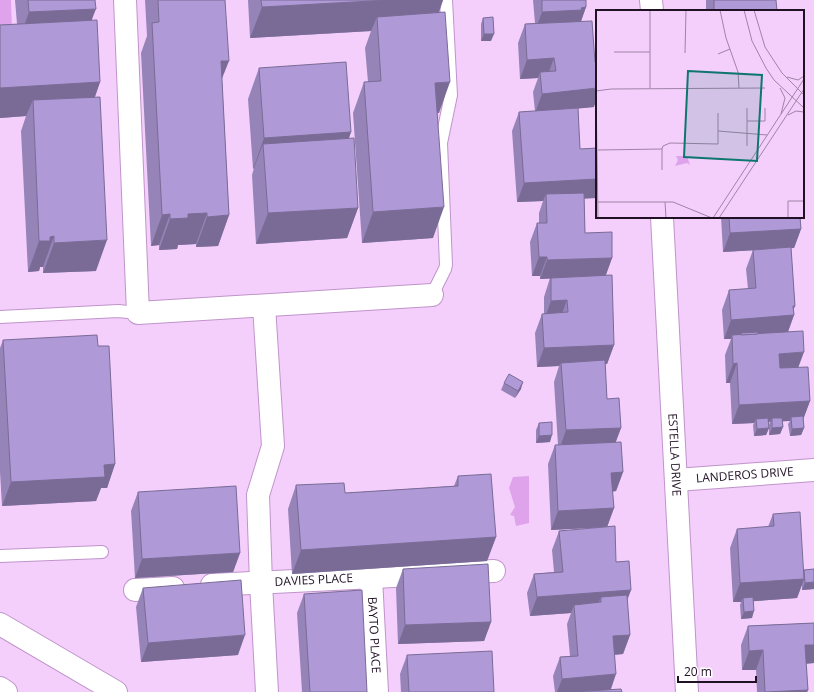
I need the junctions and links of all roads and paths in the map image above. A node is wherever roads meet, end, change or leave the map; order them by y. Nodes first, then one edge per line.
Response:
1 (125, 0) edge
2 (446, 0) edge
3 (651, 0) edge
4 (652, 10) edge
5 (662, 218) edge
6 (432, 295) joint
7 (264, 306) junction
8 (138, 313) junction
9 (0, 317) edge
10 (814, 470) edge
11 (676, 480) junction
12 (102, 552) dead end
13 (0, 556) edge
14 (494, 571) dead end
15 (371, 578) junction
16 (261, 583) junction
17 (135, 590) dead end
18 (0, 624) edge
19 (0, 688) edge
20 (6, 692) edge
21 (116, 692) edge
22 (267, 692) edge
23 (377, 692) edge
24 (687, 692) edge

1 - 8 street
2 - 6 lane
3 - 4 street
5 - 11 street, ESTELLA DRIVE
6 - 7 street
7 - 8 street
7 - 16 street
8 - 9 lane
10 - 11 street, LANDEROS DRIVE
11 - 24 street, ESTELLA DRIVE
12 - 13 lane
14 - 15 street, DAVIES PLACE
15 - 16 street, DAVIES PLACE
15 - 23 street, BAYTO PLACE
16 - 17 street, DAVIES PLACE
16 - 22 street
18 - 21 street
19 - 20 street

